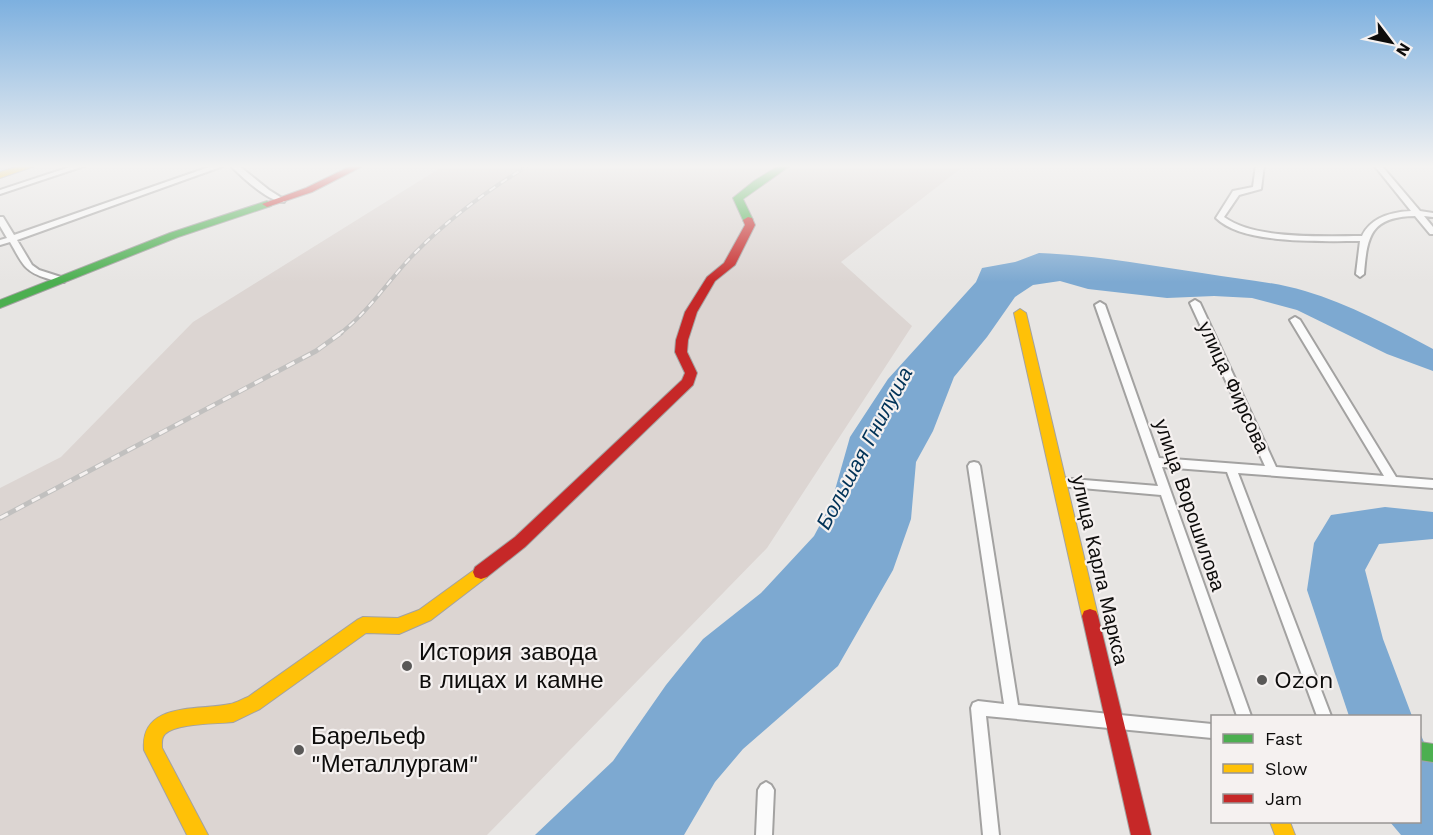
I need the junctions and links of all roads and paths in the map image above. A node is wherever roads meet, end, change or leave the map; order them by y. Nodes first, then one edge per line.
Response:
1 (113, 204) edge
2 (269, 204) edge
3 (741, 204) edge
4 (1229, 204) edge
5 (1409, 204) edge
6 (1415, 212) junction
7 (1433, 215) edge
8 (0, 219) edge
9 (1433, 232) edge
10 (1364, 239) junction
11 (11, 240) junction
12 (0, 243) edge
13 (1360, 274) dead end
14 (61, 280) junction
15 (1195, 303) dead end
16 (0, 304) edge
17 (1100, 305) dead end
18 (1020, 313) dead end
19 (1295, 320) dead end
20 (1154, 462) junction
21 (974, 466) dead end
22 (1231, 469) junction
23 (1273, 472) junction
24 (1393, 481) junction
25 (1059, 482) junction
26 (1433, 484) edge
27 (1163, 491) junction
28 (1012, 710) junction
29 (1243, 715) edge
30 (1323, 715) edge
31 (1115, 720) junction
32 (1211, 731) edge
33 (766, 790) dead end
34 (198, 835) edge
35 (764, 835) edge
36 (991, 835) edge
37 (1141, 835) edge

1 - 11 street
2 - 14 street
3 - 34 street
4 - 10 street
5 - 6 street
6 - 7 street
6 - 9 street
6 - 10 street
8 - 11 street
10 - 13 street
11 - 12 street
11 - 14 street
14 - 16 street
15 - 23 street, улица Фирсова
17 - 20 street, улица Ворошилова
18 - 25 street, улица Карла Маркса
19 - 24 street
20 - 22 street
20 - 27 street, улица Ворошилова
21 - 28 street
22 - 23 street
22 - 30 street
23 - 24 street
24 - 26 street
25 - 27 street
25 - 31 street, улица Карла Маркса
27 - 29 street, улица Ворошилова
28 - 31 street
28 - 36 street
31 - 32 street
31 - 37 street, улица Карла Маркса
33 - 35 street

